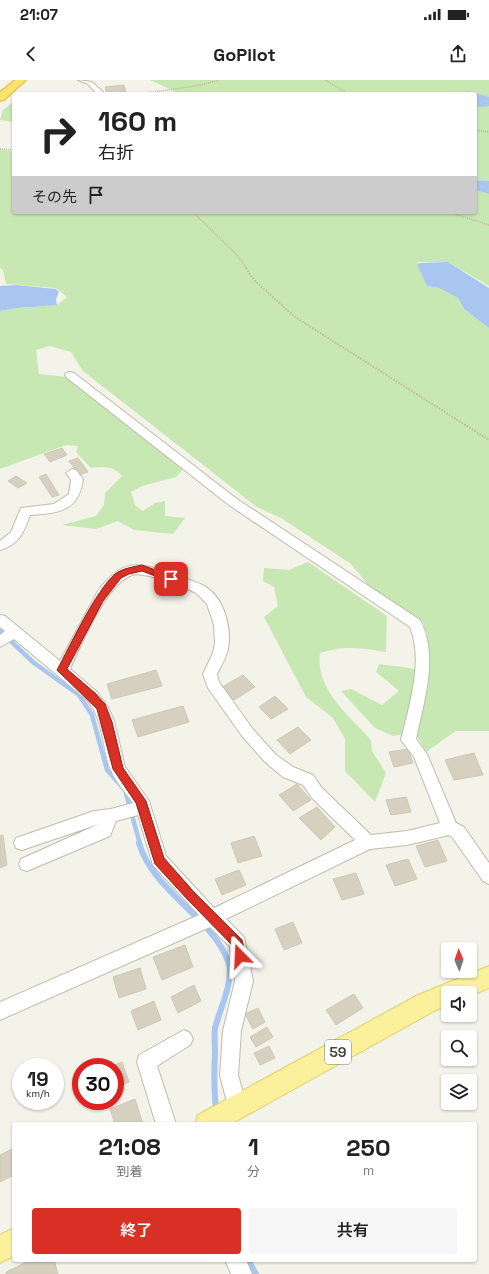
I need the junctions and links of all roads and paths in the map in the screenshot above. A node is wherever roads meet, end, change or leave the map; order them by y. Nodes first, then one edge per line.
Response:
1 (21, 80) edge
2 (82, 80) edge
3 (98, 80) edge
4 (220, 80) edge
5 (325, 80) edge
6 (90, 83) junction
7 (99, 92) edge
8 (153, 92) edge
9 (346, 92) edge
10 (0, 98) edge
11 (477, 130) edge
12 (489, 132) edge
13 (0, 149) edge
14 (12, 150) edge
15 (195, 214) edge
16 (454, 214) edge
17 (489, 225) edge
18 (70, 375) dead end
19 (489, 440) edge
20 (72, 473) dead end
21 (0, 546) edge
22 (0, 620) edge
23 (6, 638) edge
24 (62, 670) junction
25 (129, 811) junction
26 (450, 828) junction
27 (368, 842) junction
28 (22, 843) dead end
29 (27, 864) dead end
30 (489, 876) edge
31 (204, 920) junction
32 (489, 977) edge
33 (468, 986) edge
34 (441, 997) edge
35 (0, 1011) edge
36 (184, 1039) dead end
37 (221, 1116) edge
38 (165, 1122) edge
39 (12, 1243) edge
40 (0, 1250) edge
41 (236, 1262) edge
42 (242, 1274) edge

1 - 10 highway
2 - 6 street
3 - 6 street
4 - 8 path
5 - 9 path
6 - 7 street
11 - 12 path
13 - 14 path
15 - 19 path
16 - 17 path
18 - 26 street
20 - 21 street
22 - 23 street
23 - 24 street
24 - 25 street
24 - 27 street
25 - 28 street
25 - 29 street
25 - 31 street
26 - 27 street
26 - 30 street
27 - 31 street
31 - 35 street
31 - 37 street
32 - 33 main road, 59
34 - 37 main road, 59
36 - 38 street
39 - 40 main road
41 - 42 street

